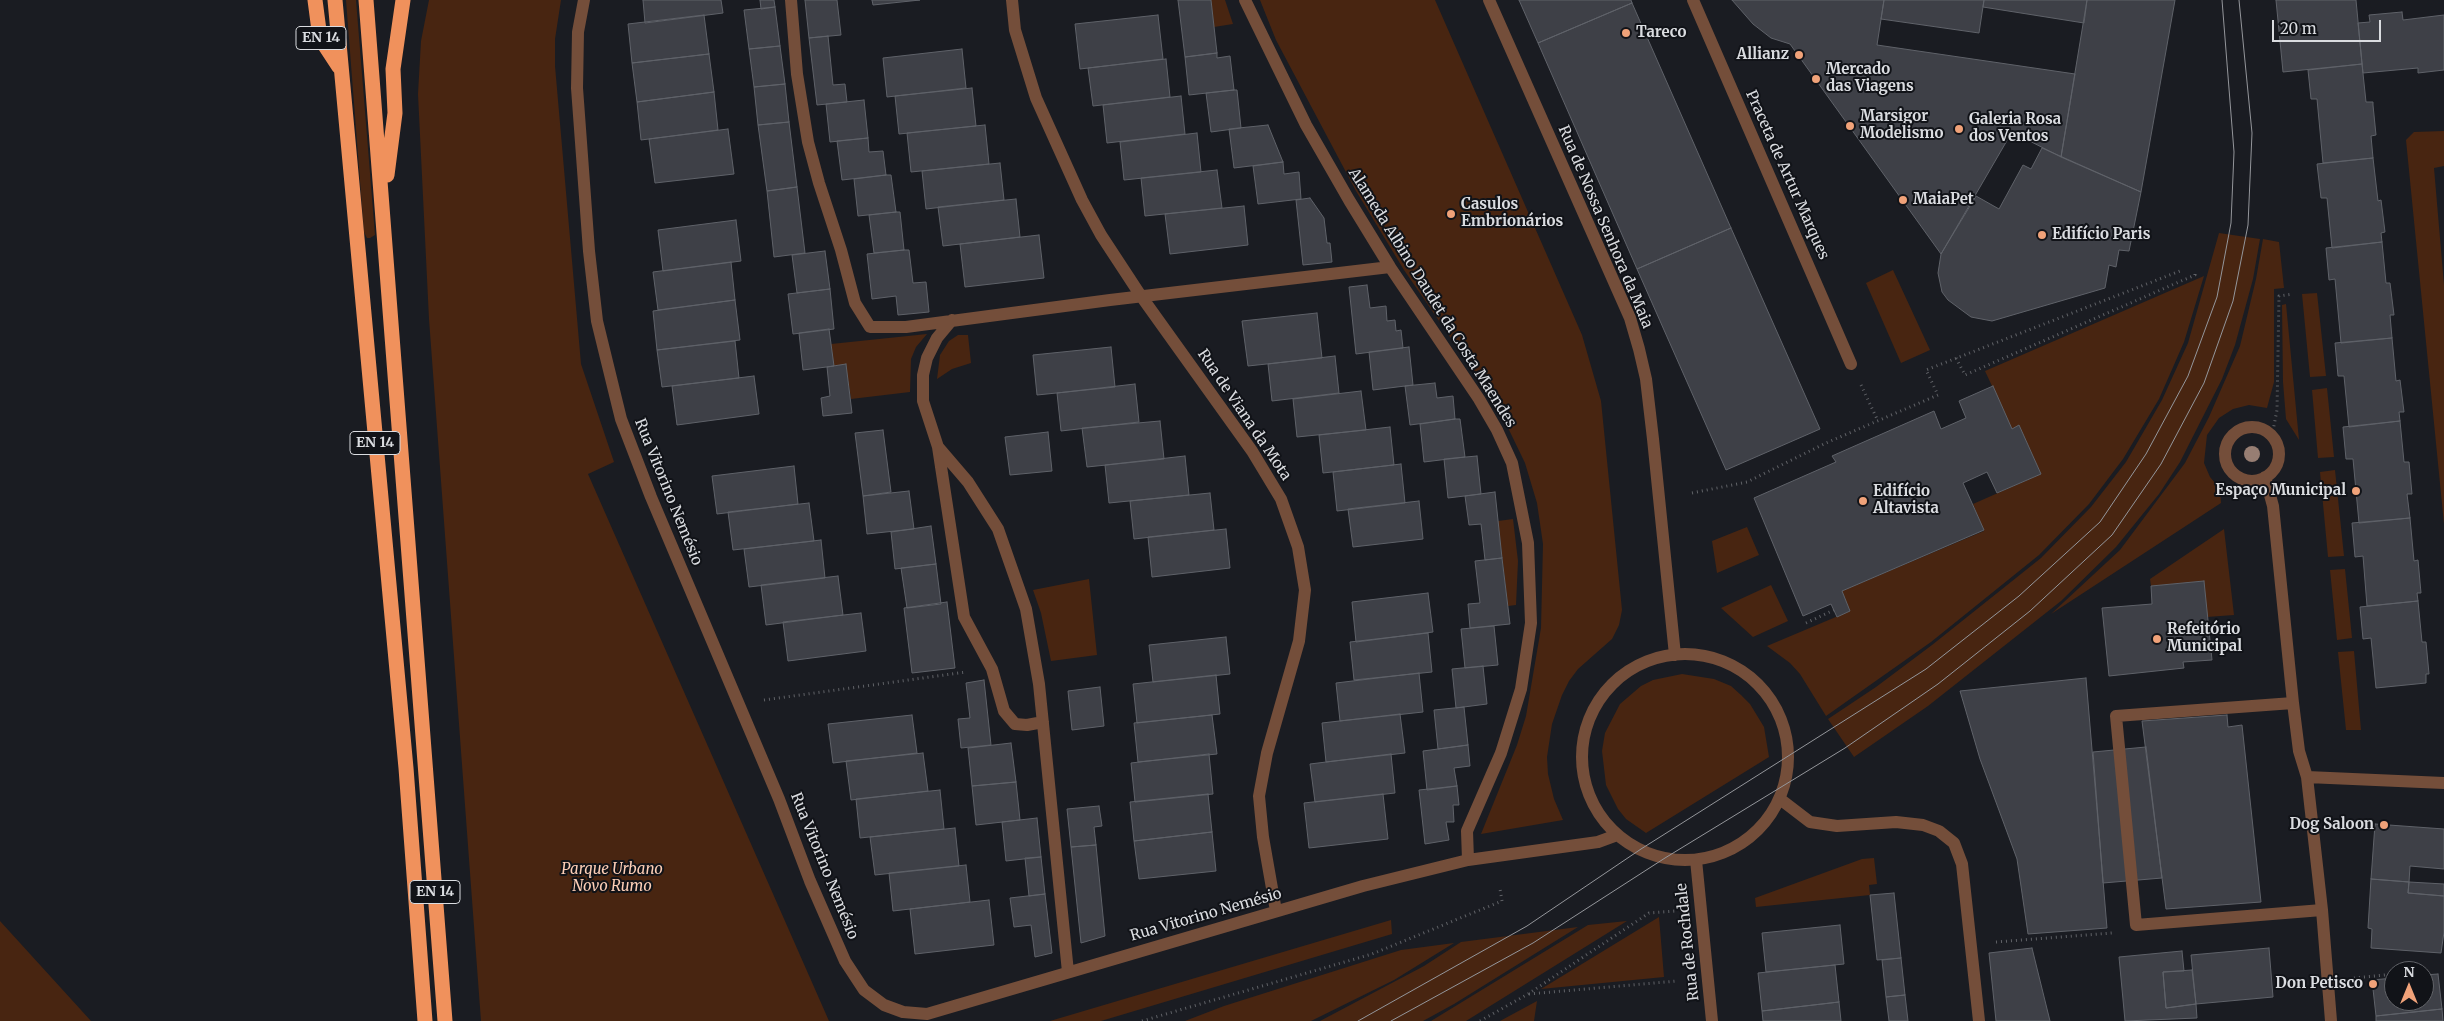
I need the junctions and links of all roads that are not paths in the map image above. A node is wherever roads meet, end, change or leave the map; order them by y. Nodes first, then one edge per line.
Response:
1 (315, 0) edge
2 (335, 0) edge
3 (366, 0) edge
4 (403, 0) edge
5 (584, 0) edge
6 (791, 0) edge
7 (1012, 0) edge
8 (1245, 0) edge
9 (1489, 0) edge
10 (1693, 0) edge
11 (341, 71) junction
12 (383, 204) junction
13 (1390, 267) junction
14 (1141, 296) junction
15 (952, 320) junction
16 (1851, 364) road end
17 (938, 446) junction
18 (2265, 477) junction
19 (1675, 656) junction
20 (2293, 702) junction
21 (1043, 722) junction
22 (2307, 777) junction
23 (2444, 783) edge
24 (1780, 799) junction
25 (1617, 835) junction
26 (1468, 860) junction
27 (1696, 860) junction
28 (2322, 910) junction
29 (1276, 912) junction
30 (1068, 972) junction
31 (425, 1021) edge
32 (445, 1021) edge
33 (1712, 1021) edge
34 (1978, 1021) edge
35 (2331, 1021) edge

1 - 11 highway, EN 14
2 - 11 highway, EN 14
3 - 12 highway, EN 14
4 - 12 highway, EN 14
5 - 30 street, Rua Vitorino Nemésio
6 - 15 street
7 - 14 street, Rua de Viana da Mota
8 - 13 street, Alameda Albino Daudet da Costa Maendes
9 - 19 street, Rua de Nossa Senhora da Maia
10 - 16 street, Praceta de Artur Marques
11 - 31 highway, EN 14
12 - 32 highway, EN 14
13 - 14 street
13 - 26 street, Alameda Albino Daudet da Costa Maendes
14 - 15 street
14 - 29 street, Rua de Viana da Mota
15 - 17 street
17 - 21 street
17 - 21 street
18 - 18 street
18 - 20 street
19 - 24 street
19 - 25 street
20 - 22 street
20 - 28 street
21 - 30 street
22 - 23 street
22 - 28 street
24 - 27 street
24 - 34 street
25 - 26 street, Rua Vitorino Nemésio
25 - 27 street
26 - 29 street, Rua Vitorino Nemésio
27 - 33 street, Rua de Rochdale
28 - 35 street
29 - 30 street, Rua Vitorino Nemésio

